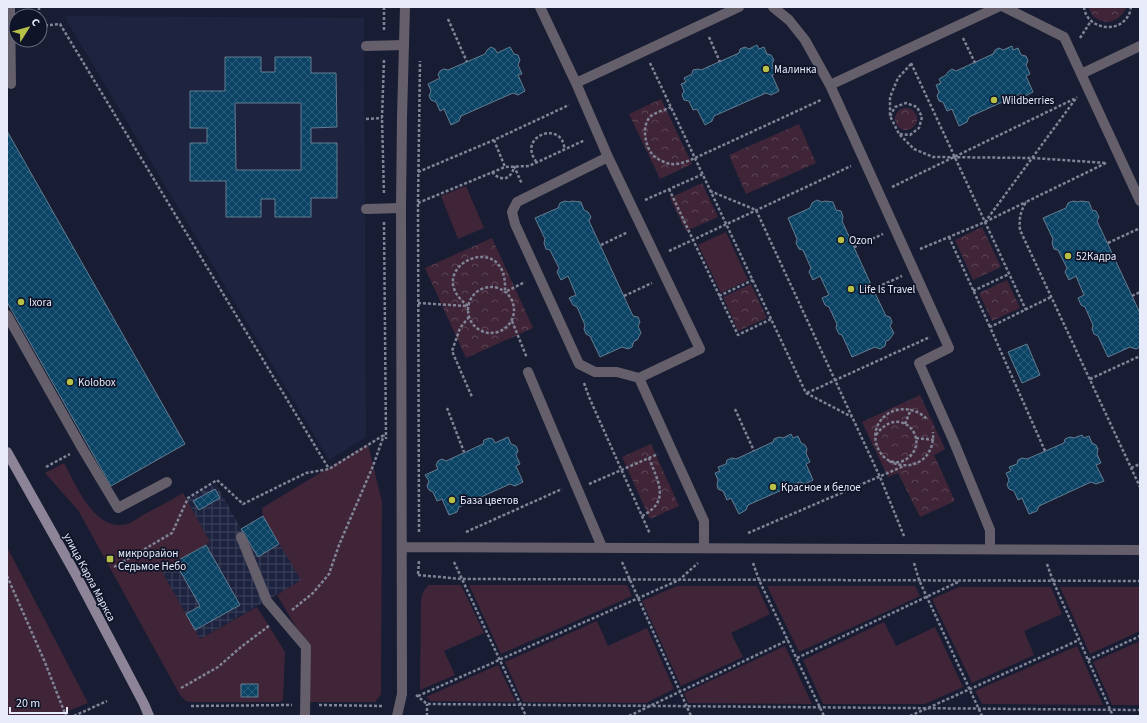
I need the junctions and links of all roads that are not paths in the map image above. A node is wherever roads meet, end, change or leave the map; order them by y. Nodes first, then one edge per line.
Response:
1 (10, 7) edge
2 (405, 7) edge
3 (540, 7) edge
4 (739, 7) edge
5 (773, 7) edge
6 (998, 7) edge
7 (1004, 7) edge
8 (404, 45) junction
9 (366, 46) dead end
10 (1140, 46) edge
11 (1081, 74) junction
12 (576, 83) junction
13 (11, 84) dead end
14 (832, 89) junction
15 (608, 157) junction
16 (1140, 202) edge
17 (401, 208) junction
18 (366, 209) dead end
19 (7, 315) edge
20 (528, 372) road end
21 (639, 378) junction
22 (7, 452) edge
23 (167, 482) dead end
24 (242, 537) dead end
25 (402, 547) junction
26 (602, 547) junction
27 (704, 548) junction
28 (990, 549) junction
29 (1140, 550) edge
30 (149, 716) edge
31 (305, 716) edge
32 (397, 716) edge

1 - 13 street
2 - 8 street
3 - 12 street
4 - 12 street
5 - 14 street
6 - 14 street
7 - 11 street
8 - 9 street
8 - 17 street
10 - 11 street
11 - 16 street
12 - 15 street
14 - 28 street
15 - 21 street
15 - 21 street
17 - 18 street
17 - 25 street
19 - 23 street
20 - 26 street
21 - 27 street
22 - 30 main road, улица Карла Маркса
24 - 31 street
25 - 26 street
25 - 32 street
26 - 27 street
27 - 28 street
28 - 29 street

